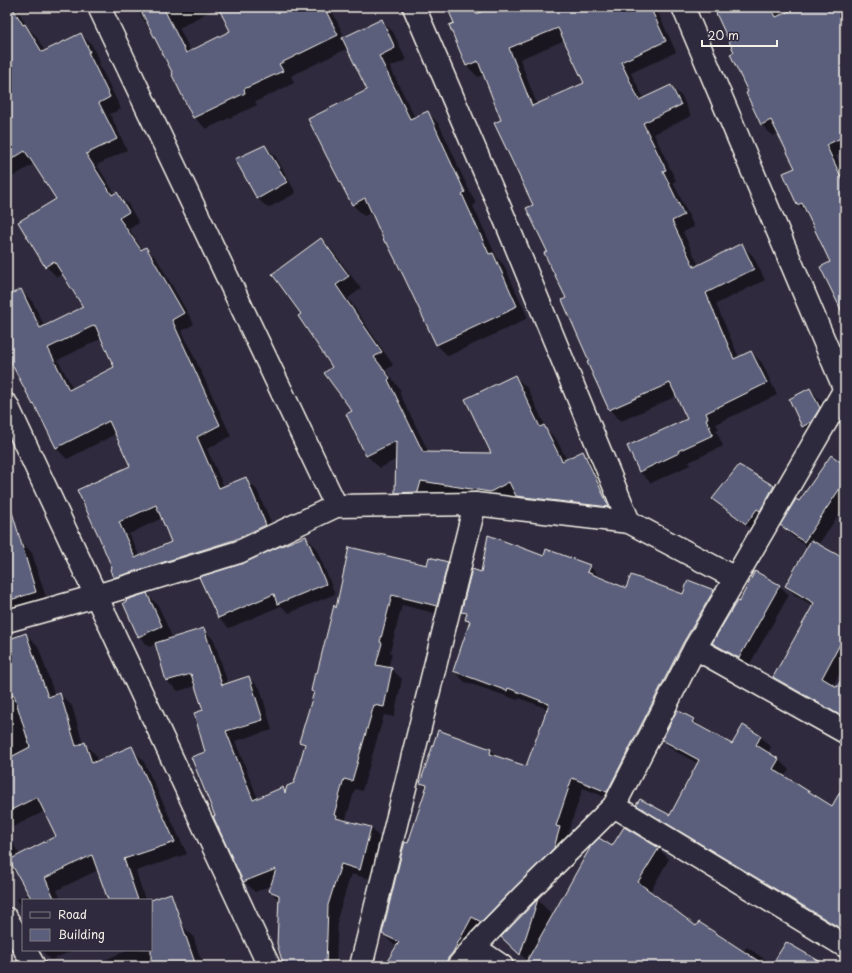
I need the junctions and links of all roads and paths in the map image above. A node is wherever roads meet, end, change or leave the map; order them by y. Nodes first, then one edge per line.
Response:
1 (99, 7) edge
2 (414, 7) edge
3 (683, 7) edge
4 (845, 390) edge
5 (7, 405) edge
6 (475, 504) junction
7 (336, 506) junction
8 (629, 522) junction
9 (735, 578) junction
10 (96, 596) junction
11 (7, 621) edge
12 (695, 648) junction
13 (845, 732) edge
14 (614, 806) junction
15 (7, 918) edge
16 (22, 944) edge
17 (845, 946) edge
18 (474, 947) junction
19 (26, 951) edge
20 (34, 966) edge
21 (269, 966) edge
22 (361, 966) edge
23 (458, 966) edge
24 (502, 966) edge

1 - 7 street
2 - 8 street
3 - 4 street
4 - 9 street
5 - 10 street
6 - 7 street
6 - 8 street
6 - 22 street
7 - 10 street
8 - 9 street
9 - 12 street
10 - 11 street
10 - 21 street
12 - 13 street
12 - 14 street
14 - 17 street
14 - 18 street
15 - 16 street
18 - 23 street
18 - 24 street
19 - 20 street

